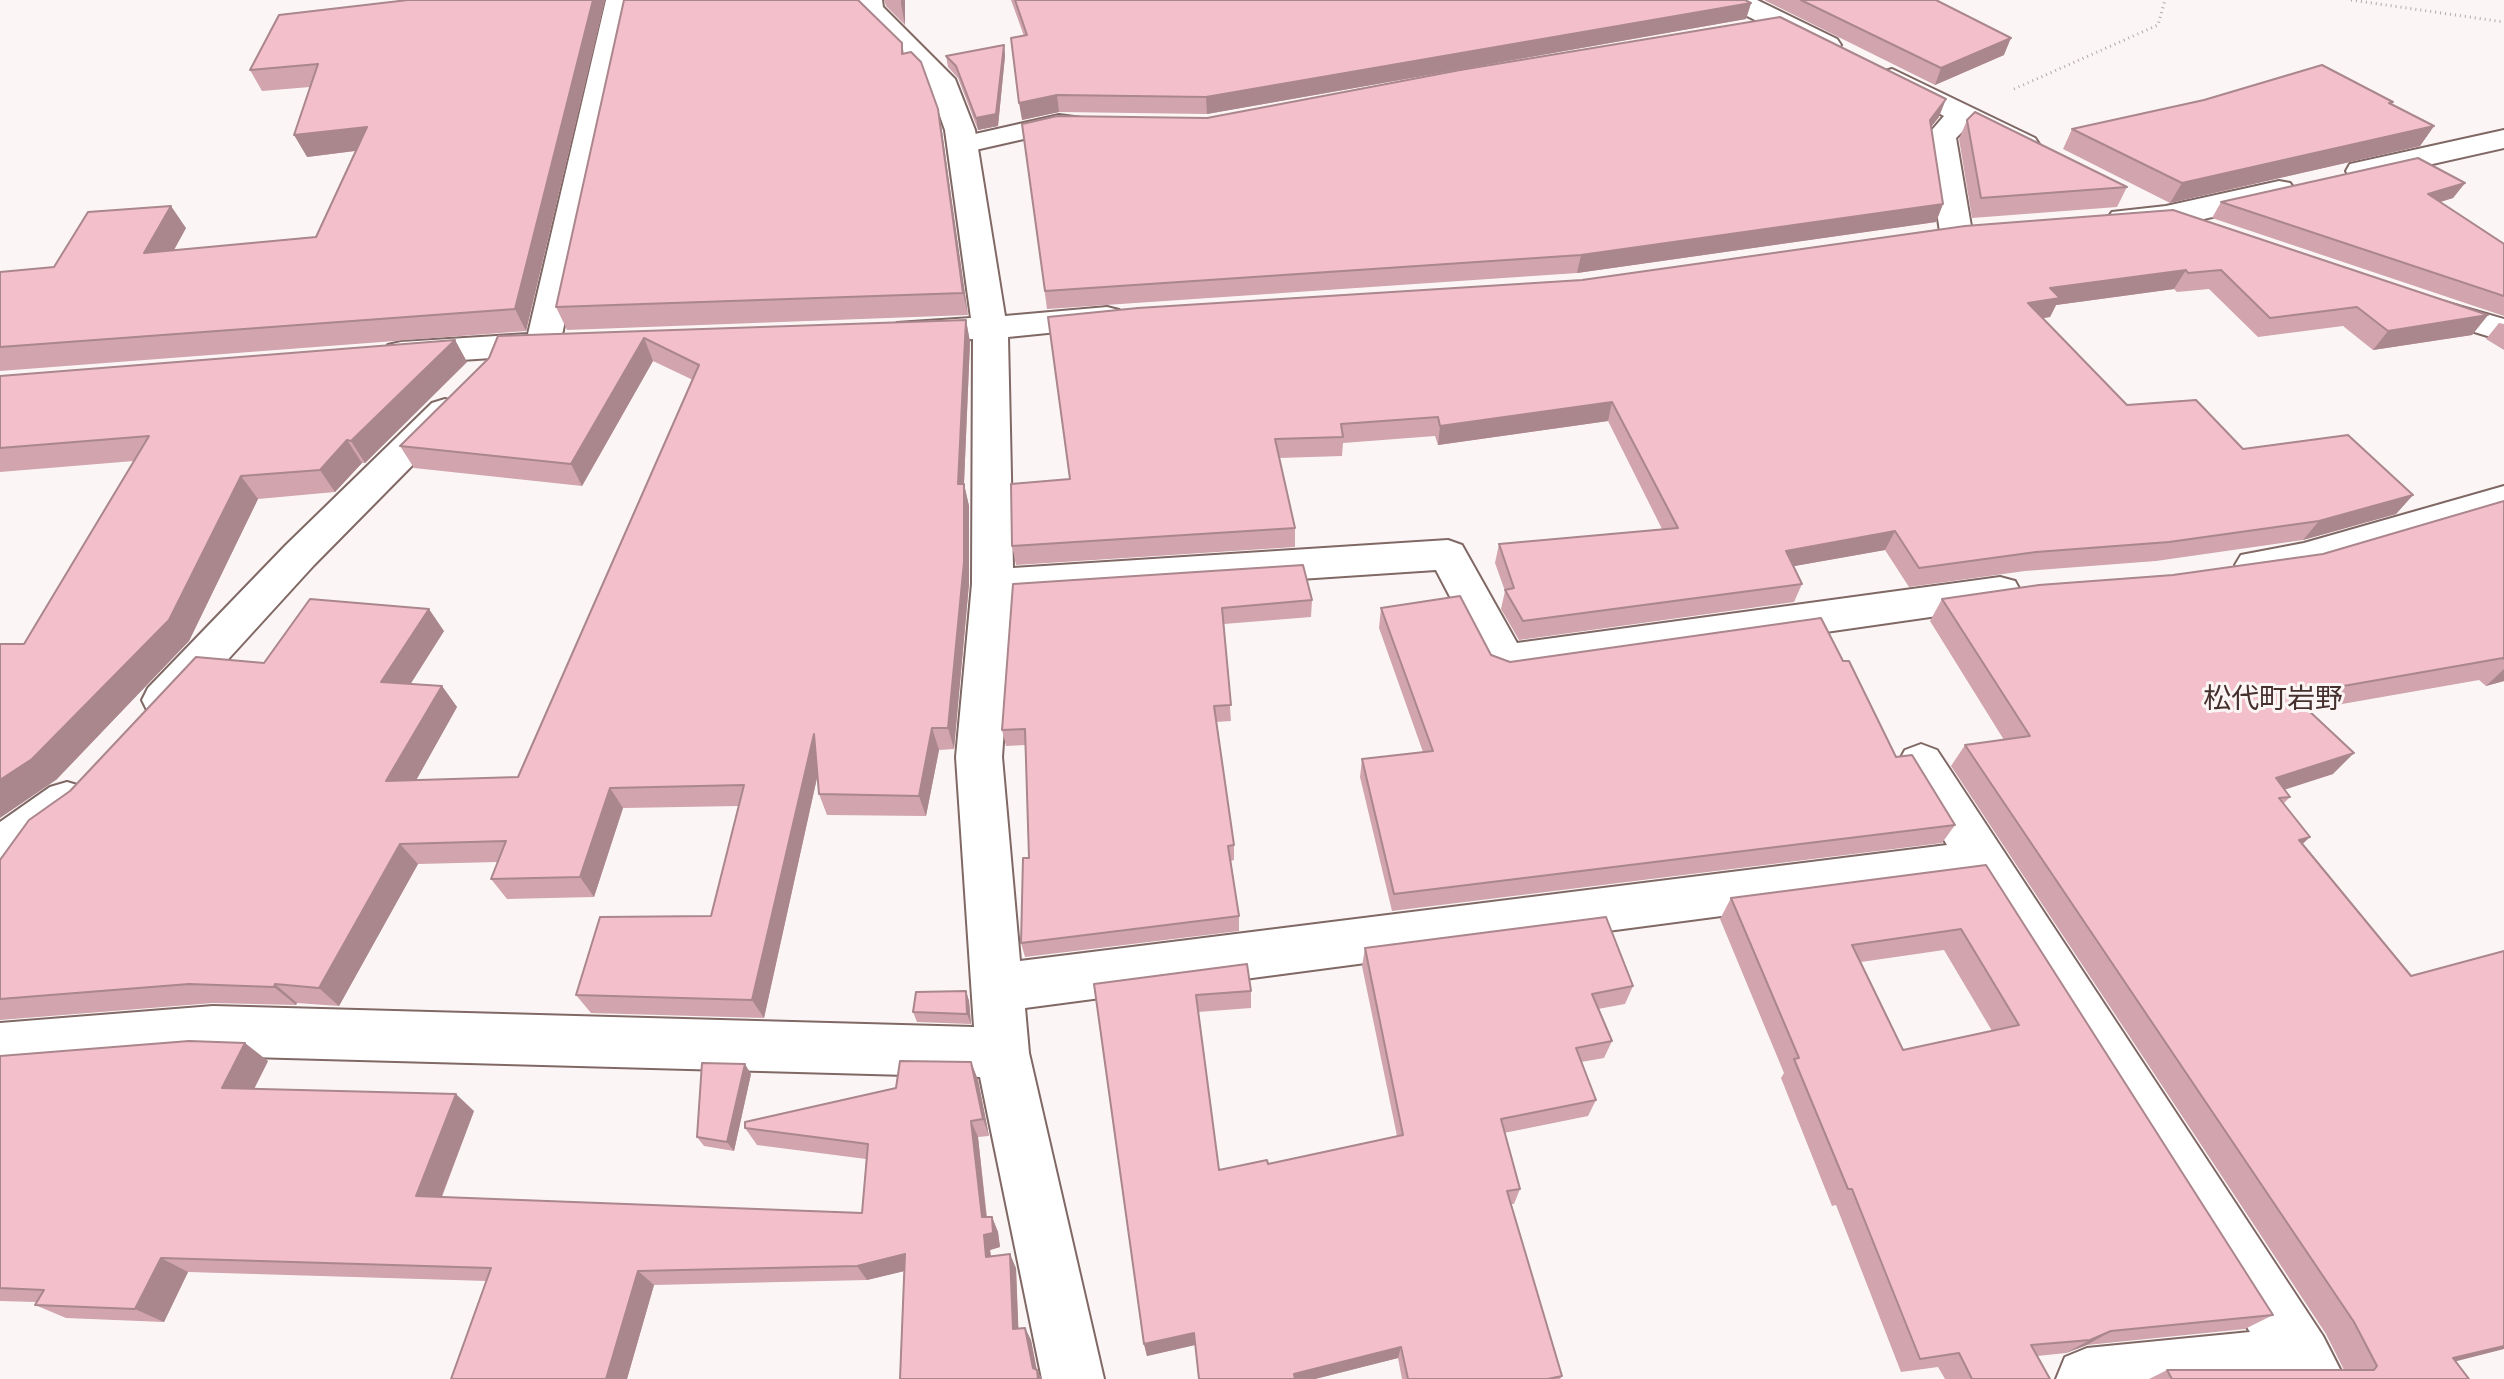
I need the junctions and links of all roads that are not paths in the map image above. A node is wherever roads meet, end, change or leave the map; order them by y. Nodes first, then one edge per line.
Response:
1 (619, 0) edge
2 (869, 0) edge
3 (1736, 0) edge
4 (1783, 23) junction
5 (1736, 31) edge
6 (1963, 113) junction
7 (1104, 124) edge
8 (2504, 139) edge
9 (962, 145) junction
10 (2044, 154) edge
11 (2335, 177) edge
12 (2304, 184) edge
13 (2111, 188) edge
14 (2166, 216) junction
15 (2091, 222) edge
16 (1956, 233) edge
17 (2226, 237) edge
18 (2391, 295) edge
19 (1139, 314) edge
20 (990, 328) junction
21 (2504, 330) edge
22 (878, 332) edge
23 (591, 342) edge
24 (543, 343) junction
25 (492, 346) junction
26 (368, 356) edge
27 (2504, 500) edge
28 (2215, 571) edge
29 (993, 584) junction
30 (2040, 588) edge
31 (139, 727) edge
32 (1921, 763) edge
33 (96, 773) edge
34 (0, 848) edge
35 (1984, 861) junction
36 (996, 988) junction
37 (0, 1048) edge
38 (1002, 1053) junction
39 (2308, 1368) edge
40 (1073, 1379) edge
41 (2087, 1379) edge

1 - 24 street
2 - 9 street
3 - 4 street
4 - 5 lane
4 - 6 street
6 - 10 street
6 - 16 street
7 - 9 lane
8 - 11 street
9 - 20 street
12 - 14 street
13 - 14 street
14 - 15 street
14 - 17 street
18 - 21 street
19 - 20 street
20 - 22 street
20 - 29 street
23 - 24 street
24 - 25 street
25 - 26 street
25 - 31 street
27 - 28 street
29 - 30 street
29 - 36 street
32 - 35 street
33 - 34 street
35 - 36 street
35 - 39 street
36 - 38 street
37 - 38 street
38 - 40 street
39 - 41 street

